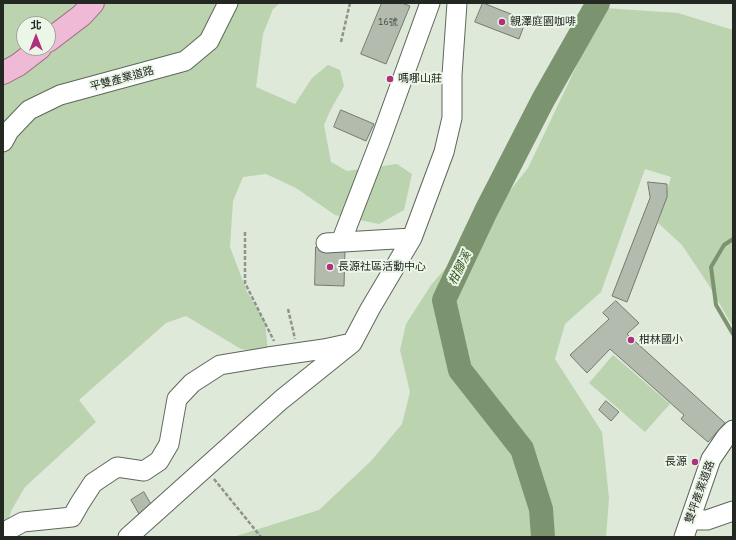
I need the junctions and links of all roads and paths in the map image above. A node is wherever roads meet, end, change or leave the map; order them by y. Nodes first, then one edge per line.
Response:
1 (93, 3) edge
2 (228, 3) edge
3 (350, 3) edge
4 (430, 3) edge
5 (457, 3) edge
6 (56, 35) edge
7 (341, 42) dead end
8 (30, 56) edge
9 (3, 73) edge
10 (3, 142) edge
11 (245, 232) dead end
12 (412, 238) junction
13 (288, 309) dead end
14 (352, 343) junction
15 (290, 354) junction
16 (733, 430) edge
17 (205, 468) junction
18 (733, 511) edge
19 (687, 528) edge
20 (3, 536) edge
21 (128, 537) edge
22 (261, 537) edge

1 - 6 main road
2 - 10 street, 平雙產業道路
3 - 7 path
4 - 12 street
5 - 12 street
8 - 9 main road
11 - 15 path
12 - 14 street
13 - 15 path
14 - 15 street
14 - 17 street
15 - 20 street
16 - 19 street, 雙坪產業道路
17 - 21 street
17 - 22 path
18 - 19 street

